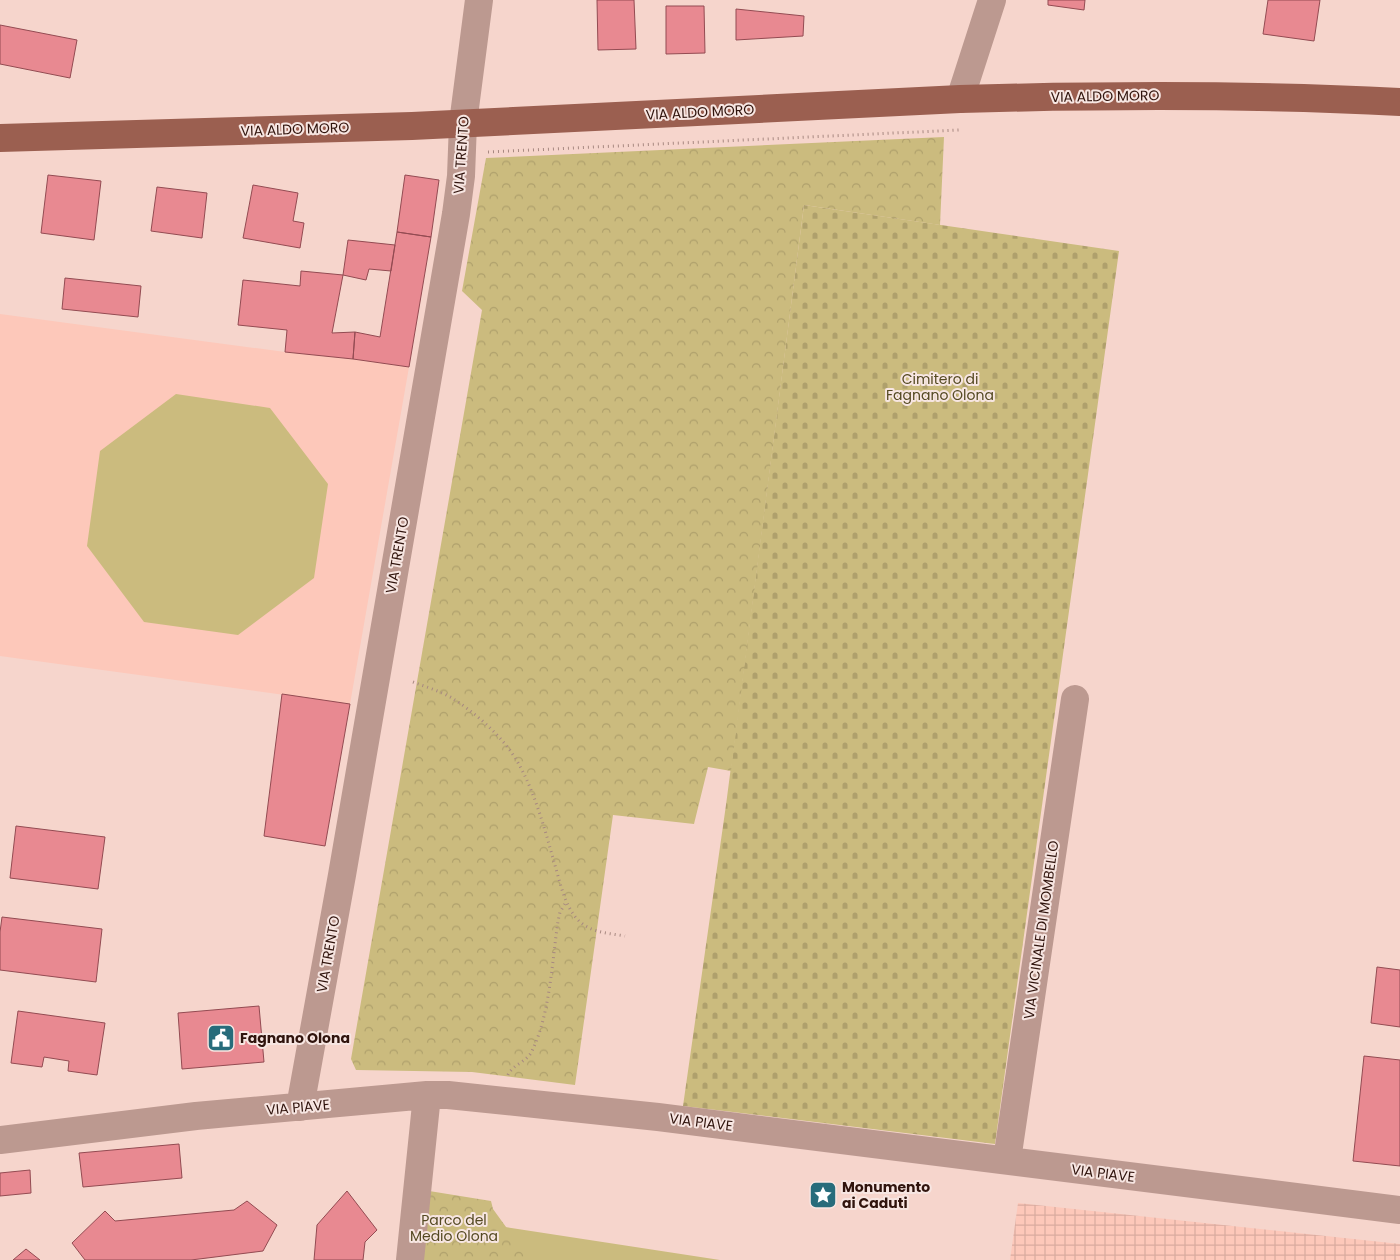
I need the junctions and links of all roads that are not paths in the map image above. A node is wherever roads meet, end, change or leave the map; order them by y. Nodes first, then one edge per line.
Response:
1 (479, 0) edge
2 (992, 0) edge
3 (960, 99) junction
4 (1400, 102) edge
5 (463, 123) junction
6 (0, 138) edge
7 (1075, 699) dead end
8 (427, 1095) junction
9 (300, 1107) junction
10 (185, 1118) junction
11 (0, 1121) edge
12 (0, 1140) edge
13 (1007, 1160) junction
14 (1400, 1210) edge
15 (410, 1260) edge

1 - 5 street, VIA TRENTO
2 - 3 street
3 - 4 main road, VIA ALDO MORO
3 - 5 main road, VIA ALDO MORO
5 - 6 main road, VIA ALDO MORO
5 - 9 street, VIA TRENTO
7 - 13 street, VIA VICINALE DI MOMBELLO
8 - 9 street, VIA PIAVE
8 - 13 street, VIA PIAVE
8 - 15 street
9 - 10 street, VIA PIAVE
10 - 11 street
10 - 12 street, VIA PIAVE
13 - 14 street, VIA PIAVE

